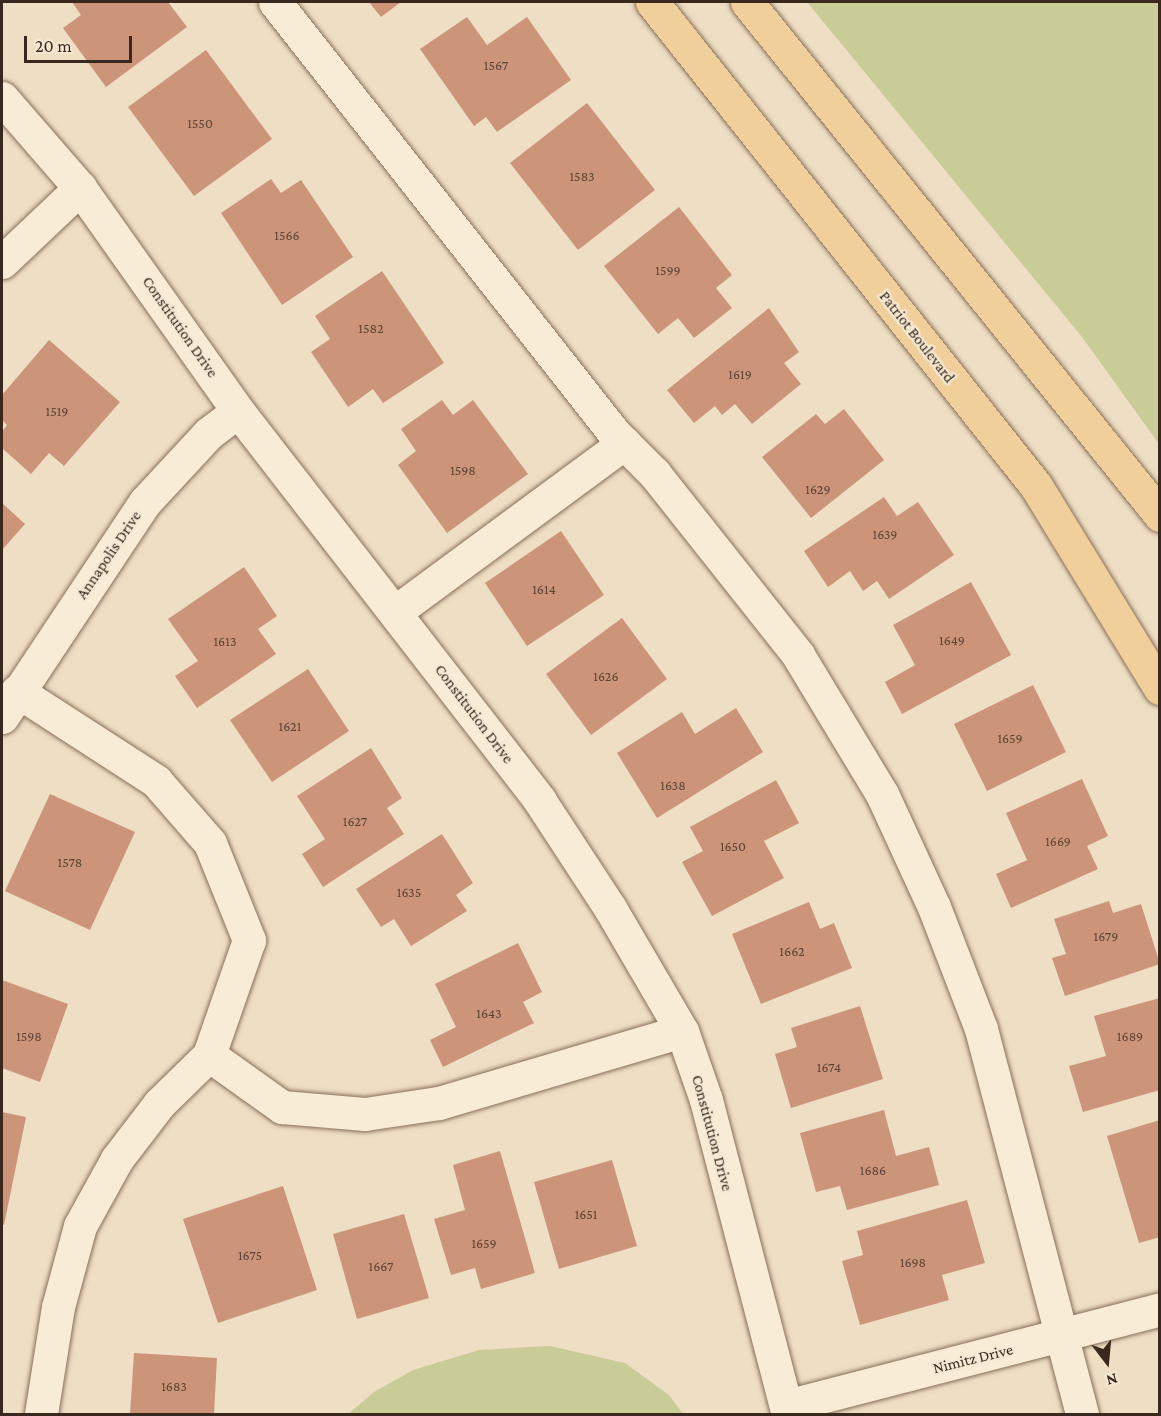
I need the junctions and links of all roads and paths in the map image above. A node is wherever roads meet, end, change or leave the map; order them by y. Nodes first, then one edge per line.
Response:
1 (275, 2) edge
2 (652, 2) edge
3 (747, 2) edge
4 (2, 98) edge
5 (80, 188) junction
6 (2, 262) edge
7 (238, 411) junction
8 (624, 443) junction
9 (1160, 515) edge
10 (395, 612) junction
11 (1160, 688) edge
12 (9, 704) edge
13 (682, 1031) junction
14 (209, 1055) junction
15 (1160, 1309) edge
16 (1061, 1336) junction
17 (787, 1410) edge
18 (41, 1414) edge
19 (1082, 1414) edge

1 - 8 street
2 - 11 main road, Patriot Boulevard
3 - 9 main road
4 - 5 street, Constitution Drive
5 - 6 street
5 - 7 street, Constitution Drive
7 - 10 street, Constitution Drive
7 - 12 street, Annapolis Drive
8 - 10 street
8 - 16 street
10 - 13 street, Constitution Drive
12 - 14 street
13 - 14 street
13 - 17 street, Constitution Drive
14 - 18 street
15 - 16 street, Nimitz Drive
16 - 17 street, Nimitz Drive
16 - 19 street

